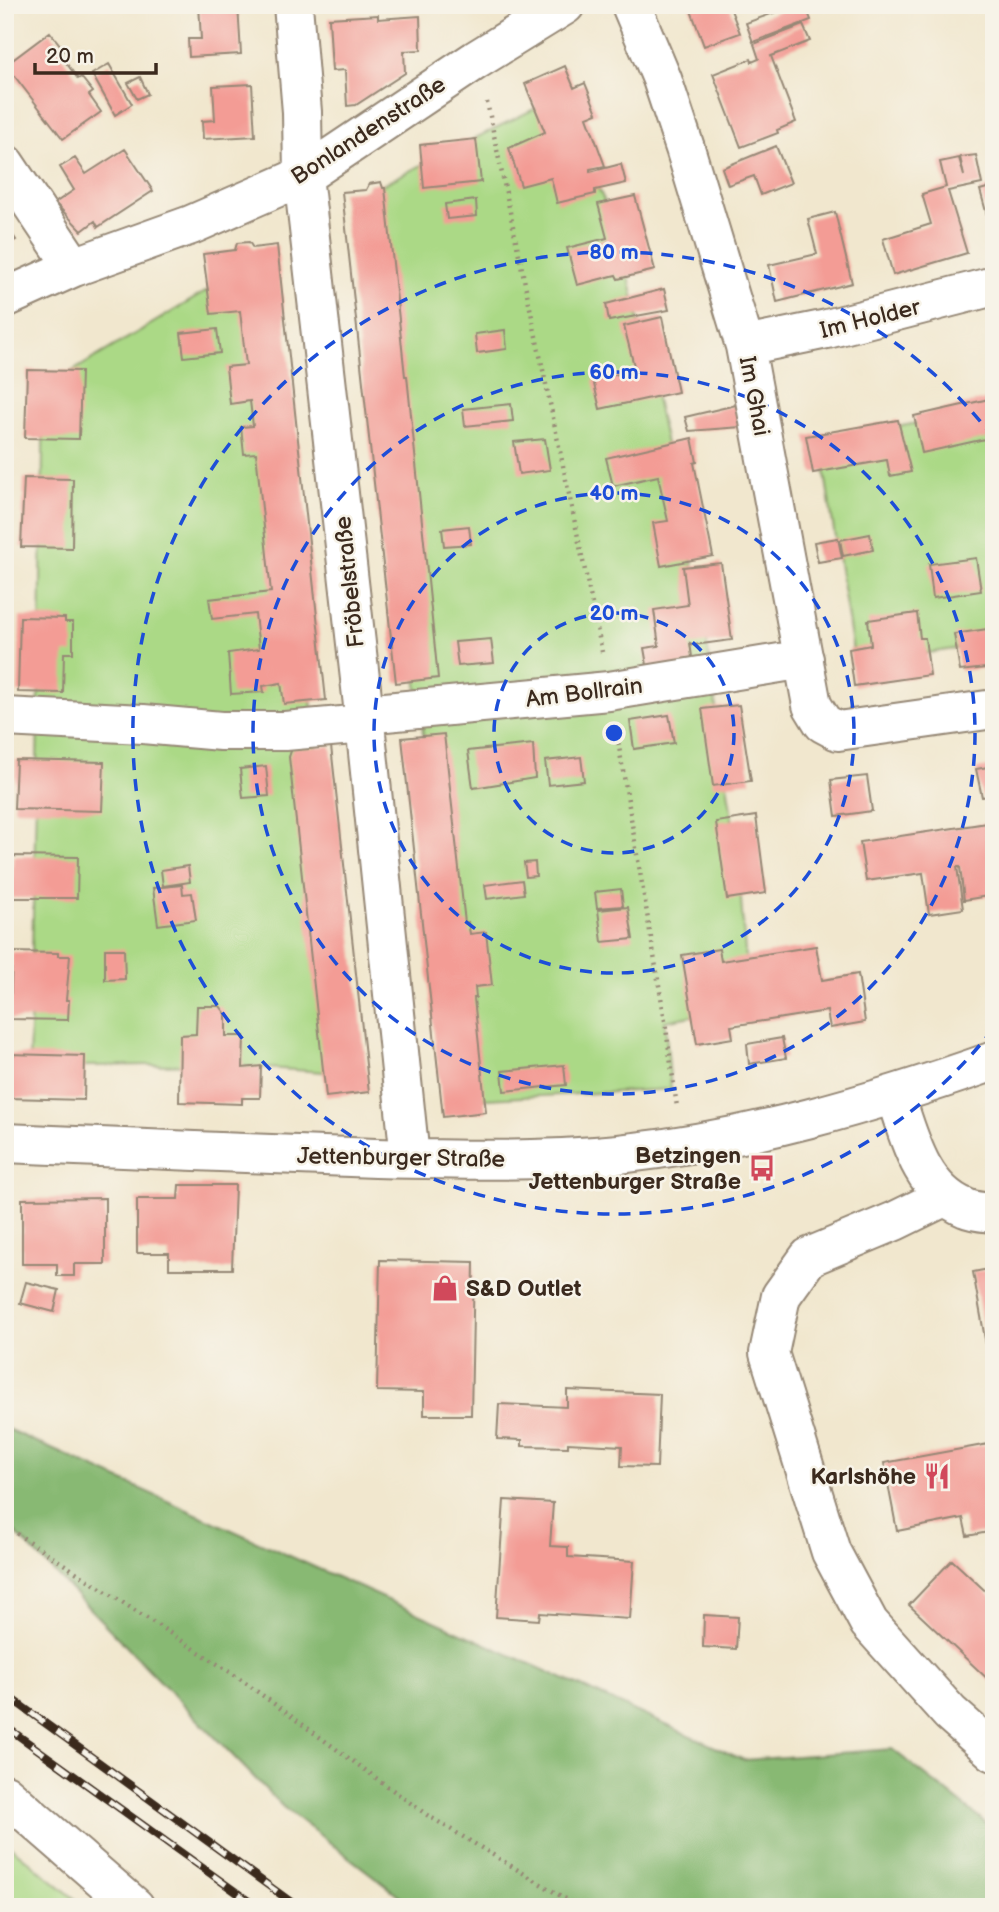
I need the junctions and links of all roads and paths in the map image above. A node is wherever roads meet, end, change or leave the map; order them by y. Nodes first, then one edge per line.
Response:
1 (293, 5) edge
2 (565, 5) edge
3 (631, 5) edge
4 (476, 60) junction
5 (5, 164) edge
6 (303, 176) junction
7 (74, 267) junction
8 (994, 286) edge
9 (5, 298) edge
10 (745, 346) junction
11 (804, 659) junction
12 (609, 691) junction
13 (994, 709) edge
14 (5, 717) edge
15 (364, 719) junction
16 (994, 1061) edge
17 (895, 1095) junction
18 (5, 1143) edge
19 (680, 1145) junction
20 (410, 1158) junction
21 (944, 1197) junction
22 (994, 1213) edge
23 (5, 1526) edge
24 (994, 1752) edge
25 (5, 1794) edge
26 (135, 1907) edge
27 (579, 1907) edge

1 - 6 street, Fröbelstraße
2 - 4 street, Bonlandenstraße
3 - 10 street, Im Ghai
4 - 6 street, Bonlandenstraße
4 - 12 path
5 - 7 street
6 - 7 street, Bonlandenstraße
6 - 15 street, Fröbelstraße
7 - 9 street, Bonlandenstraße
8 - 10 street, Im Holder
10 - 11 street, Im Ghai
11 - 12 street, Am Bollrain
11 - 13 street, Im Ghai
12 - 15 street, Am Bollrain
12 - 19 path
14 - 15 street, Am Bollrain
15 - 20 street, Fröbelstraße
16 - 17 street, Jettenburger Straße
17 - 19 street, Jettenburger Straße
17 - 21 street
18 - 20 street, Jettenburger Straße
19 - 20 street, Jettenburger Straße
21 - 22 street
21 - 24 street
23 - 27 path
25 - 26 street

